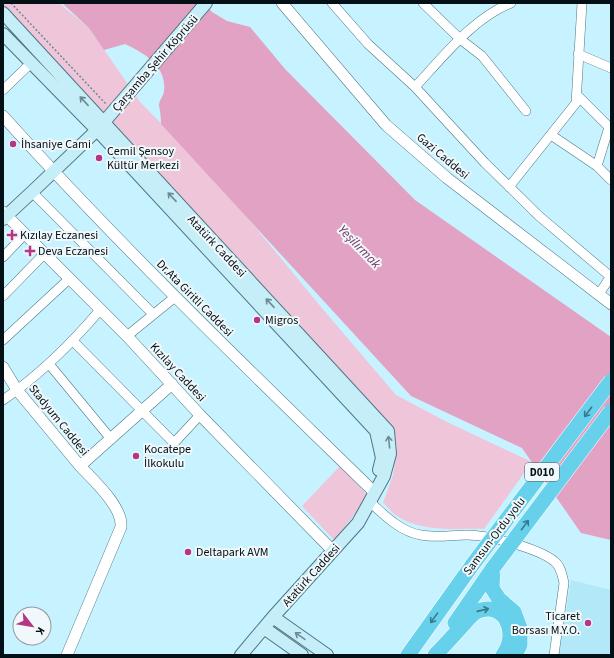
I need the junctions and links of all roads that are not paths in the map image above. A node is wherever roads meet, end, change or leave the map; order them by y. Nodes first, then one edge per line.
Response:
1 (206, 3) edge
2 (282, 3) edge
3 (332, 3) edge
4 (423, 3) edge
5 (511, 3) edge
6 (582, 3) edge
7 (498, 5) edge
8 (3, 13) edge
9 (3, 34) edge
10 (460, 39) junction
11 (578, 54) junction
12 (31, 63) junction
13 (611, 68) edge
14 (416, 87) junction
15 (3, 90) edge
16 (577, 95) junction
17 (526, 111) dead end
18 (3, 116) edge
19 (101, 126) junction
20 (551, 135) junction
21 (597, 166) junction
22 (54, 172) junction
23 (611, 180) edge
24 (509, 187) junction
25 (32, 192) junction
26 (4, 215) edge
27 (25, 234) junction
28 (44, 254) junction
29 (3, 257) edge
30 (611, 277) edge
31 (70, 279) junction
32 (599, 294) junction
33 (3, 296) edge
34 (175, 297) junction
35 (611, 304) edge
36 (100, 310) junction
37 (153, 314) junction
38 (126, 336) junction
39 (3, 340) edge
40 (73, 341) junction
41 (49, 364) junction
42 (3, 367) edge
43 (611, 381) edge
44 (172, 384) junction
45 (18, 390) junction
46 (3, 400) edge
47 (143, 410) junction
48 (611, 411) edge
49 (200, 415) junction
50 (111, 439) junction
51 (80, 466) junction
52 (372, 497) junction
53 (333, 551) junction
54 (493, 568) junction
55 (273, 617) junction
56 (264, 628) junction
57 (67, 655) edge
58 (241, 655) edge
59 (302, 655) edge
60 (327, 655) edge
61 (408, 655) edge
62 (434, 655) edge
63 (503, 655) edge
64 (515, 655) edge
65 (554, 655) edge

1 - 19 main road, Çarşamba Şehir Köprüsü
2 - 32 street, Gazi Caddesi
3 - 14 street
4 - 10 street
5 - 7 street
6 - 11 street
7 - 10 street
19 -> 8 main road, Atatürk Caddesi
9 - 12 main road, Atatürk Caddesi
10 - 14 street
10 - 17 street
11 - 13 street
11 - 16 street
12 - 15 street
12 - 19 main road, Atatürk Caddesi
14 - 24 street
16 - 20 street
16 - 21 street
18 - 22 street, Dr.Ata Giritli Caddesi
19 - 22 main road, Çarşamba Şehir Köprüsü
19 - 52 main road, Atatürk Caddesi
20 - 21 street
20 - 24 street
21 - 23 street
22 - 25 main road, Çarşamba Şehir Köprüsü
22 - 34 street, Dr.Ata Giritli Caddesi
24 - 30 street
25 - 26 main road, Çarşamba Şehir Köprüsü
25 - 37 street
26 - 27 street, Kızılay Caddesi
27 - 28 street, Kızılay Caddesi
27 - 29 street
28 - 31 street, Kızılay Caddesi
28 - 33 street
30 - 32 street
31 - 36 street, Kızılay Caddesi
31 - 39 street
32 - 35 street, Gazi Caddesi
34 - 37 street
34 - 52 street, Dr.Ata Giritli Caddesi
36 - 38 street, Kızılay Caddesi
36 - 40 street
37 - 38 street
38 - 44 street, Kızılay Caddesi
40 - 41 street
40 - 47 street
41 - 45 street
41 - 50 street
42 - 45 street, Stadyum Caddesi
43 -> 61 highway, Samsun-Ordu yolu / D010, bridge
44 - 47 street, Stadyum Caddesi
44 - 49 street, Kızılay Caddesi
45 - 46 street
45 - 51 street, Stadyum Caddesi
47 - 49 street
47 - 50 street, Stadyum Caddesi
54 -> 48 highway, Samsun-Ordu yolu / D010, bridge
49 - 53 street, Kızılay Caddesi
50 - 51 street, Stadyum Caddesi
51 - 57 street
52 - 53 main road, Atatürk Caddesi
52 - 65 street
53 - 55 main road, Atatürk Caddesi
54 - 62 highway, Samsun-Ordu yolu / D010
54 - 64 highway
55 - 56 main road, Atatürk Caddesi
60 -> 55 main road
56 - 58 main road, Atatürk Caddesi
56 - 59 main road
62 -> 63 highway

